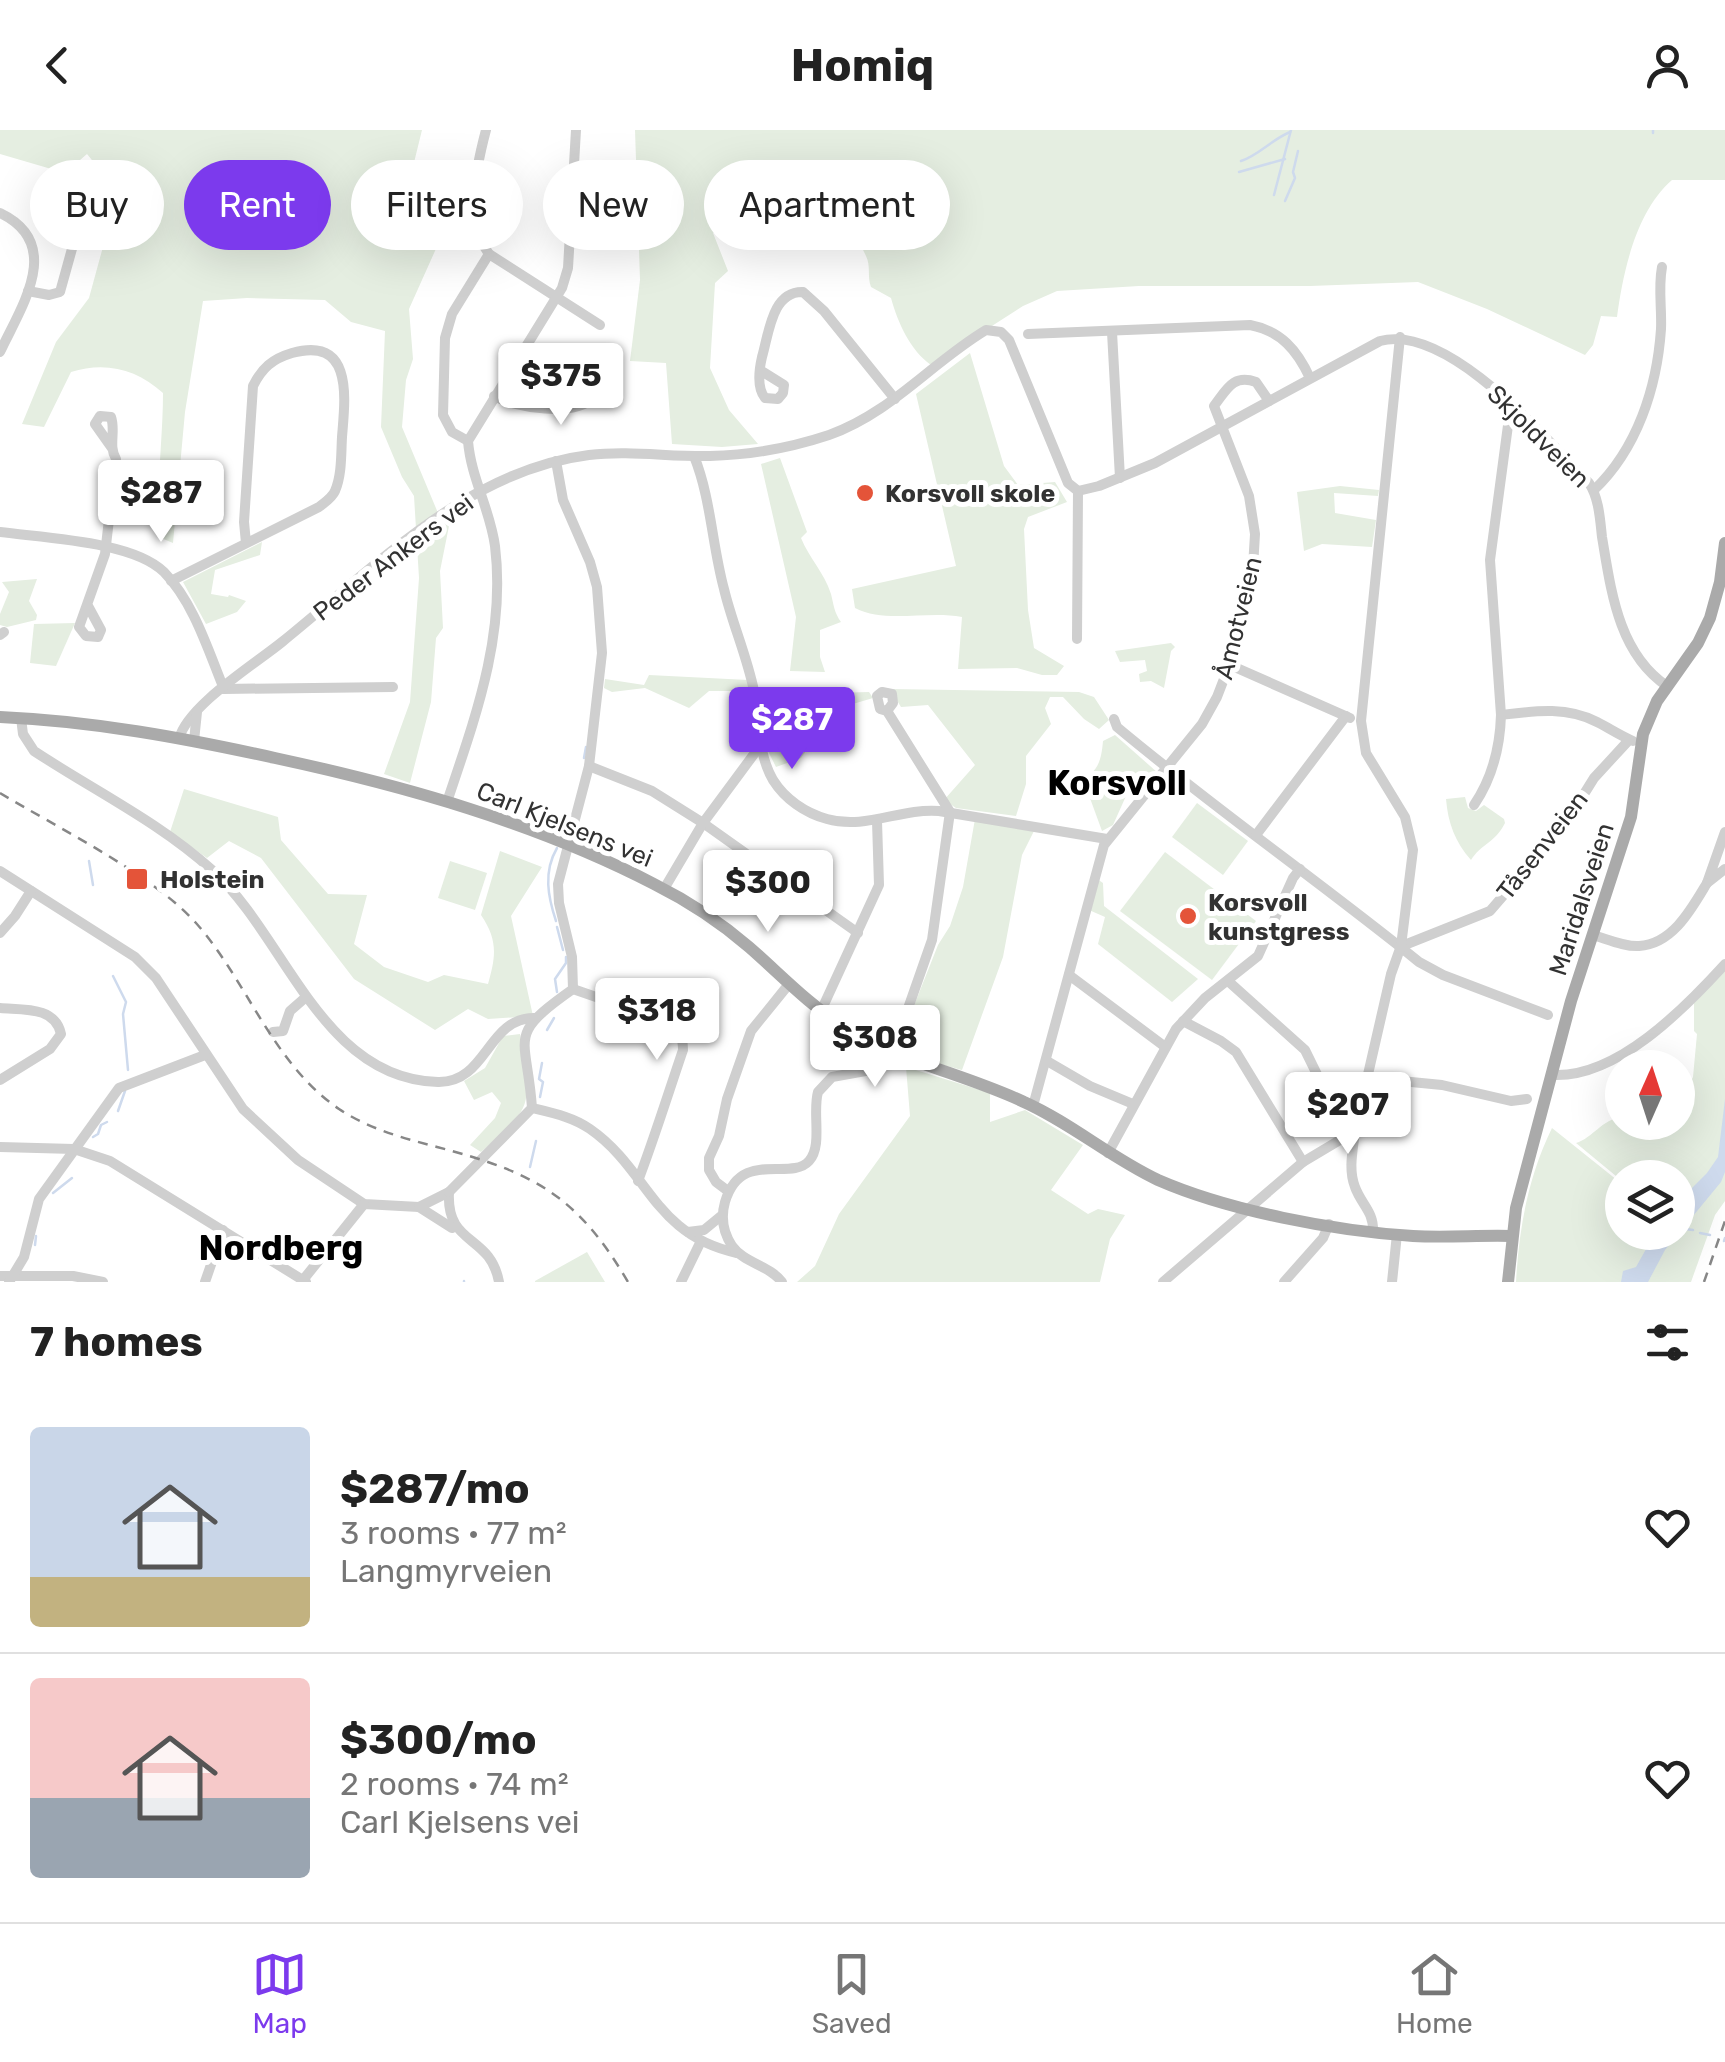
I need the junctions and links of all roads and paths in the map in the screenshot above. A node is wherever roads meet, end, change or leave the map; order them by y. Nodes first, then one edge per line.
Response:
1 (486, 130) edge
2 (576, 130) edge
3 (0, 213) edge
4 (72, 250) edge
5 (489, 254) junction
6 (1662, 268) dead end
7 (28, 291) junction
8 (556, 298) junction
9 (600, 326) dead end
10 (1112, 332) junction
11 (1028, 334) dead end
12 (1400, 338) junction
13 (0, 352) edge
14 (760, 370) dead end
15 (1310, 378) junction
16 (596, 384) dead end
17 (494, 396) junction
18 (895, 400) junction
19 (1269, 400) junction
20 (1511, 403) junction
21 (1222, 427) junction
22 (468, 441) junction
23 (112, 448) dead end
24 (694, 456) junction
25 (556, 461) junction
26 (1120, 478) junction
27 (1078, 490) junction
28 (1594, 490) junction
29 (480, 491) junction
30 (0, 532) edge
31 (246, 542) junction
32 (1725, 543) edge
33 (105, 547) junction
34 (171, 581) junction
35 (88, 606) dead end
36 (1718, 617) edge
37 (1077, 639) dead end
38 (1230, 665) junction
39 (1667, 686) junction
40 (393, 687) dead end
41 (224, 689) junction
42 (887, 711) dead end
43 (197, 712) junction
44 (1501, 715) junction
45 (1346, 716) junction
46 (0, 717) edge
47 (21, 718) junction
48 (1114, 719) dead end
49 (1361, 721) junction
50 (178, 739) junction
51 (194, 742) junction
52 (1635, 742) junction
53 (760, 746) junction
54 (589, 766) junction
55 (1167, 770) junction
56 (447, 802) junction
57 (1474, 805) dead end
58 (950, 812) junction
59 (877, 821) junction
60 (703, 823) junction
61 (1725, 832) edge
62 (1256, 835) junction
63 (1108, 839) junction
64 (569, 845) junction
65 (1300, 869) junction
66 (1725, 869) edge
67 (0, 872) edge
68 (1707, 883) junction
69 (664, 889) junction
70 (31, 891) junction
71 (0, 933) edge
72 (858, 933) junction
73 (1593, 935) junction
74 (1401, 946) junction
75 (1725, 964) edge
76 (1068, 975) junction
77 (1228, 981) junction
78 (789, 984) junction
79 (574, 989) junction
80 (306, 996) junction
81 (0, 1008) edge
82 (820, 1011) junction
83 (1548, 1015) dead end
84 (534, 1018) junction
85 (1183, 1021) junction
86 (274, 1032) dead end
87 (1164, 1046) junction
88 (893, 1052) junction
89 (205, 1055) junction
90 (1046, 1060) junction
91 (1552, 1075) junction
92 (1370, 1078) junction
93 (0, 1080) edge
94 (1527, 1100) dead end
95 (1134, 1104) junction
96 (1033, 1106) junction
97 (532, 1108) junction
98 (1359, 1112) junction
99 (1355, 1131) junction
100 (0, 1147) edge
101 (74, 1150) junction
102 (1108, 1153) junction
103 (1303, 1162) junction
104 (638, 1182) junction
105 (728, 1191) junction
106 (449, 1192) junction
107 (364, 1204) junction
108 (419, 1207) junction
109 (1249, 1208) junction
110 (721, 1216) junction
111 (1329, 1224) junction
112 (223, 1230) junction
113 (458, 1231) junction
114 (1373, 1231) junction
115 (687, 1232) junction
116 (1397, 1234) junction
117 (1511, 1236) junction
118 (701, 1242) junction
119 (739, 1254) junction
120 (0, 1276) edge
121 (12, 1279) edge
122 (305, 1281) edge
123 (103, 1282) edge
124 (205, 1282) edge
125 (499, 1282) edge
126 (681, 1282) edge
127 (782, 1282) edge
128 (1164, 1282) edge
129 (1284, 1282) edge
130 (1392, 1282) edge
131 (1508, 1282) edge

1 - 5 street
2 - 8 street
3 - 7 street
4 - 7 street
5 - 8 street
5 - 22 street
6 - 28 street
7 - 13 street
8 - 9 street
8 - 17 street
10 - 11 street
10 - 15 street
10 - 26 street
12 - 15 street
12 - 20 street, Skjoldveien
12 - 49 street
14 - 18 street
15 - 19 street
16 - 17 street
17 - 22 street
18 - 24 street, Peder Ankers vei
18 - 27 street, Peder Ankers vei
19 - 21 street
19 - 21 street
20 - 28 street, Skjoldveien
20 - 44 street
21 - 26 street
21 - 38 street, Åmotveien
22 - 29 street
23 - 33 street
24 - 25 street, Peder Ankers vei
24 - 53 street
25 - 29 street, Peder Ankers vei
25 - 54 street
26 - 27 street
27 - 37 street
28 - 39 street, Skjoldveien
29 - 41 street, Peder Ankers vei
29 - 56 street
30 - 33 street
31 - 31 street
31 - 34 street
32 - 36 main road, Maridalsveien
33 - 34 street
33 - 35 street
34 - 41 street
36 - 39 main road, Maridalsveien
38 - 45 street
38 - 55 street, Åmotveien
39 - 52 main road, Maridalsveien
40 - 41 street
41 - 43 street, Peder Ankers vei
42 - 58 street
43 - 50 street, Peder Ankers vei
43 - 51 street
44 - 52 street
44 - 57 street
45 - 49 street
45 - 62 street
46 - 47 main road, Carl Kjelsens vei
47 - 50 main road, Carl Kjelsens vei
47 - 80 street
48 - 55 street
49 - 74 street
50 - 51 main road, Carl Kjelsens vei
51 - 56 main road, Carl Kjelsens vei
52 - 73 main road, Maridalsveien
52 - 74 street, Tåsenveien
53 - 59 street
53 - 60 street
54 - 60 street
54 - 64 street
55 - 62 street
55 - 63 street, Åmotveien
56 - 64 main road, Carl Kjelsens vei
58 - 59 street
58 - 63 street
58 - 88 street
59 - 72 street
60 - 69 street
60 - 72 street
61 - 68 street
62 - 65 street
63 - 76 street, Åmotveien
64 - 69 main road, Carl Kjelsens vei
64 - 79 street
65 - 74 street
65 - 77 street
66 - 68 street
67 - 70 street
68 - 73 street
69 - 78 main road, Carl Kjelsens vei
70 - 71 street
70 - 89 street
72 - 82 street
73 - 91 main road, Maridalsveien
74 - 83 street
74 - 92 street
75 - 91 street
76 - 87 street
76 - 90 street, Åmotveien
77 - 85 street
77 - 98 street
78 - 82 main road, Carl Kjelsens vei
78 - 105 street
79 - 84 street
79 - 104 street
80 - 84 street
80 - 86 street
81 - 93 street
82 - 88 main road, Carl Kjelsens vei
84 - 97 street
85 - 87 street
85 - 103 street
87 - 95 street
88 - 96 main road, Carl Kjelsens vei
88 - 105 street
89 - 101 street
89 - 107 street
90 - 95 street
90 - 96 street, Åmotveien
91 - 117 main road, Maridalsveien
92 - 94 street
92 - 98 street
95 - 102 street
96 - 102 main road, Carl Kjelsens vei
97 - 104 street
97 - 106 street
98 - 99 street
99 - 103 street
99 - 114 street
100 - 101 street
101 - 112 street
101 - 121 street
102 - 109 main road, Carl Kjelsens vei
103 - 109 street
104 - 115 street
105 - 110 street
106 - 108 street
106 - 113 street
107 - 108 street
107 - 122 street
108 - 113 street
109 - 111 main road, Carl Kjelsens vei
109 - 128 street
110 - 115 street
110 - 119 street
111 - 114 main road, Carl Kjelsens vei
111 - 129 street
112 - 122 street
112 - 124 street
113 - 125 street
114 - 116 main road, Carl Kjelsens vei
115 - 118 street
116 - 117 main road, Carl Kjelsens vei
116 - 130 street
117 - 131 main road, Maridalsveien
118 - 119 street
118 - 126 street
119 - 127 street
120 - 121 street
121 - 123 street

